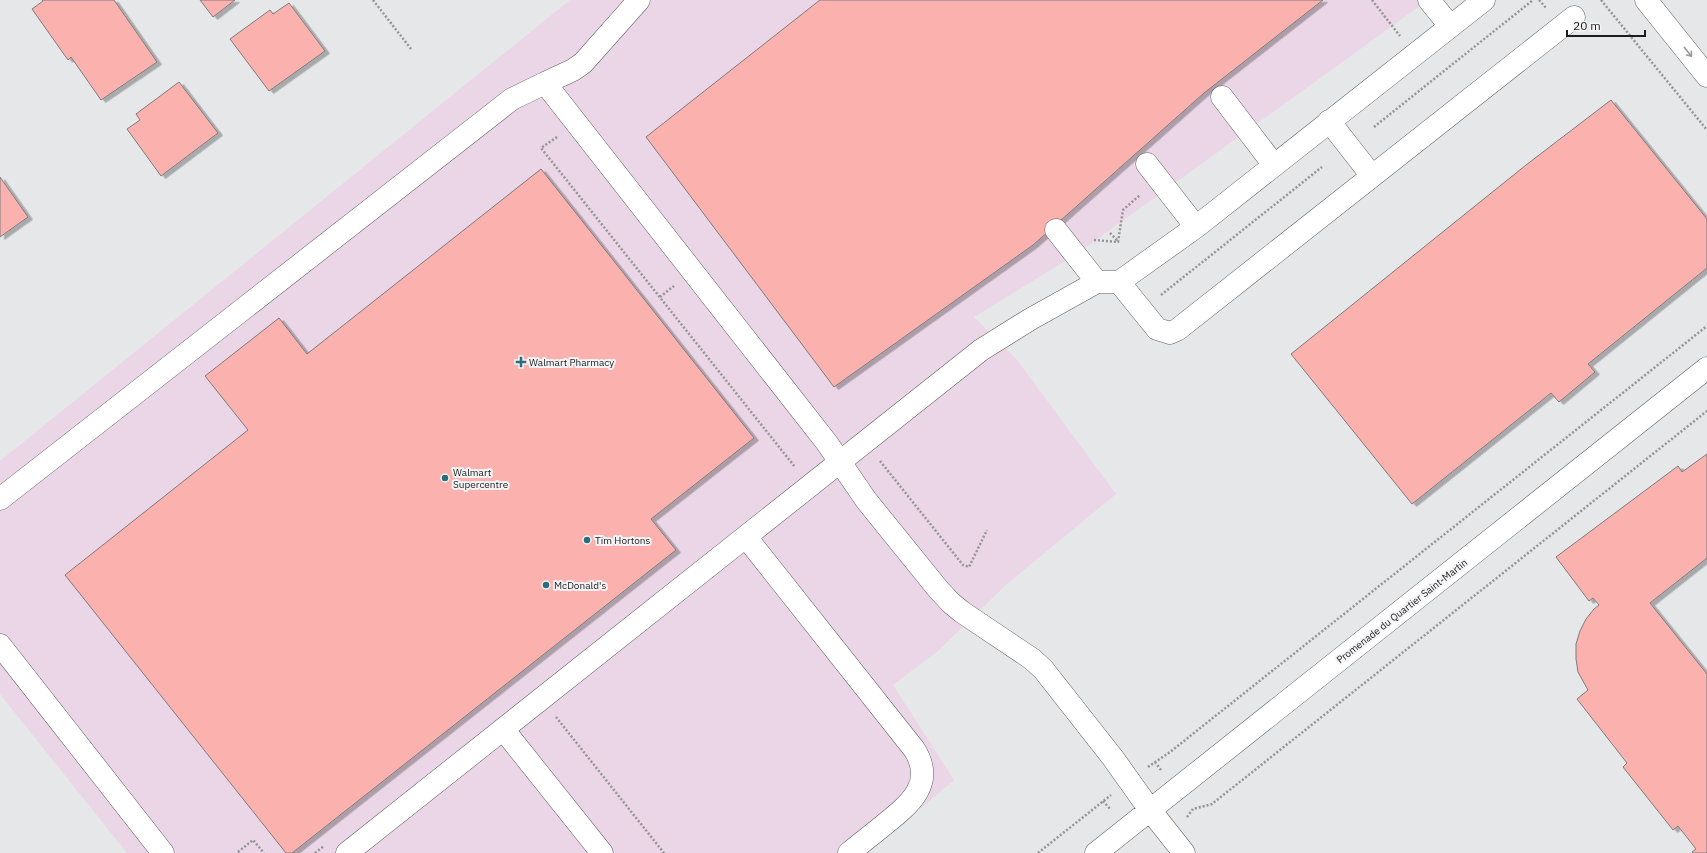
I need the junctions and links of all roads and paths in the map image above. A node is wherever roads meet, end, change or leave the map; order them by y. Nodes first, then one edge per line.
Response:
1 (373, 0) edge
2 (639, 0) edge
3 (1372, 0) edge
4 (1429, 0) edge
5 (1484, 0) edge
6 (1533, 0) edge
7 (1601, 0) edge
8 (1646, 0) edge
9 (1574, 17) dead end
10 (1450, 26) junction
11 (1400, 35) dead end
12 (411, 49) dead end
13 (1707, 76) edge
14 (545, 83) junction
15 (1222, 97) dead end
16 (1329, 121) junction
17 (1374, 127) dead end
18 (1707, 130) edge
19 (559, 135) dead end
20 (1147, 164) dead end
21 (1274, 165) junction
22 (1322, 167) dead end
23 (1372, 176) junction
24 (1127, 205) dead end
25 (1196, 227) junction
26 (1056, 230) dead end
27 (1110, 233) dead end
28 (1088, 239) dead end
29 (1118, 242) junction
30 (1108, 282) junction
31 (1163, 294) dead end
32 (1707, 326) edge
33 (1707, 368) edge
34 (1707, 411) edge
35 (864, 442) junction
36 (841, 461) junction
37 (796, 468) dead end
38 (0, 499) edge
39 (987, 530) dead end
40 (746, 537) junction
41 (0, 646) edge
42 (554, 714) dead end
43 (503, 729) junction
44 (1143, 770) dead end
45 (1103, 801) dead end
46 (1193, 809) dead end
47 (1150, 810) junction
48 (238, 852) dead end
49 (163, 853) edge
50 (264, 853) edge
51 (347, 853) edge
52 (602, 853) edge
53 (664, 853) edge
54 (849, 853) edge
55 (1038, 853) edge
56 (1096, 853) edge
57 (1184, 853) edge

1 - 12 path
2 - 14 street
3 - 11 path
4 - 10 street
5 - 10 street
6 - 17 path
7 - 18 path
8 -> 13 street
9 - 23 street
10 - 16 street
14 - 36 street
14 - 38 street
15 - 21 street
16 - 21 street
16 - 23 street
19 - 37 path
20 - 25 street
21 - 25 street
22 - 31 path
23 - 30 street
24 - 29 path
25 - 30 street
26 - 30 street
27 - 29 path
28 - 29 path
30 - 35 street
32 - 44 path
33 - 47 street, Promenade du Quartier Saint-Martin
34 - 46 path
35 - 36 street
35 - 39 path
36 - 40 street
36 - 47 street
40 - 43 street
40 - 54 street
41 - 49 street
42 - 53 path
43 - 51 street
43 - 52 street
45 - 55 path
47 - 56 street, Promenade du Quartier Saint-Martin
47 - 57 street
48 - 50 path

